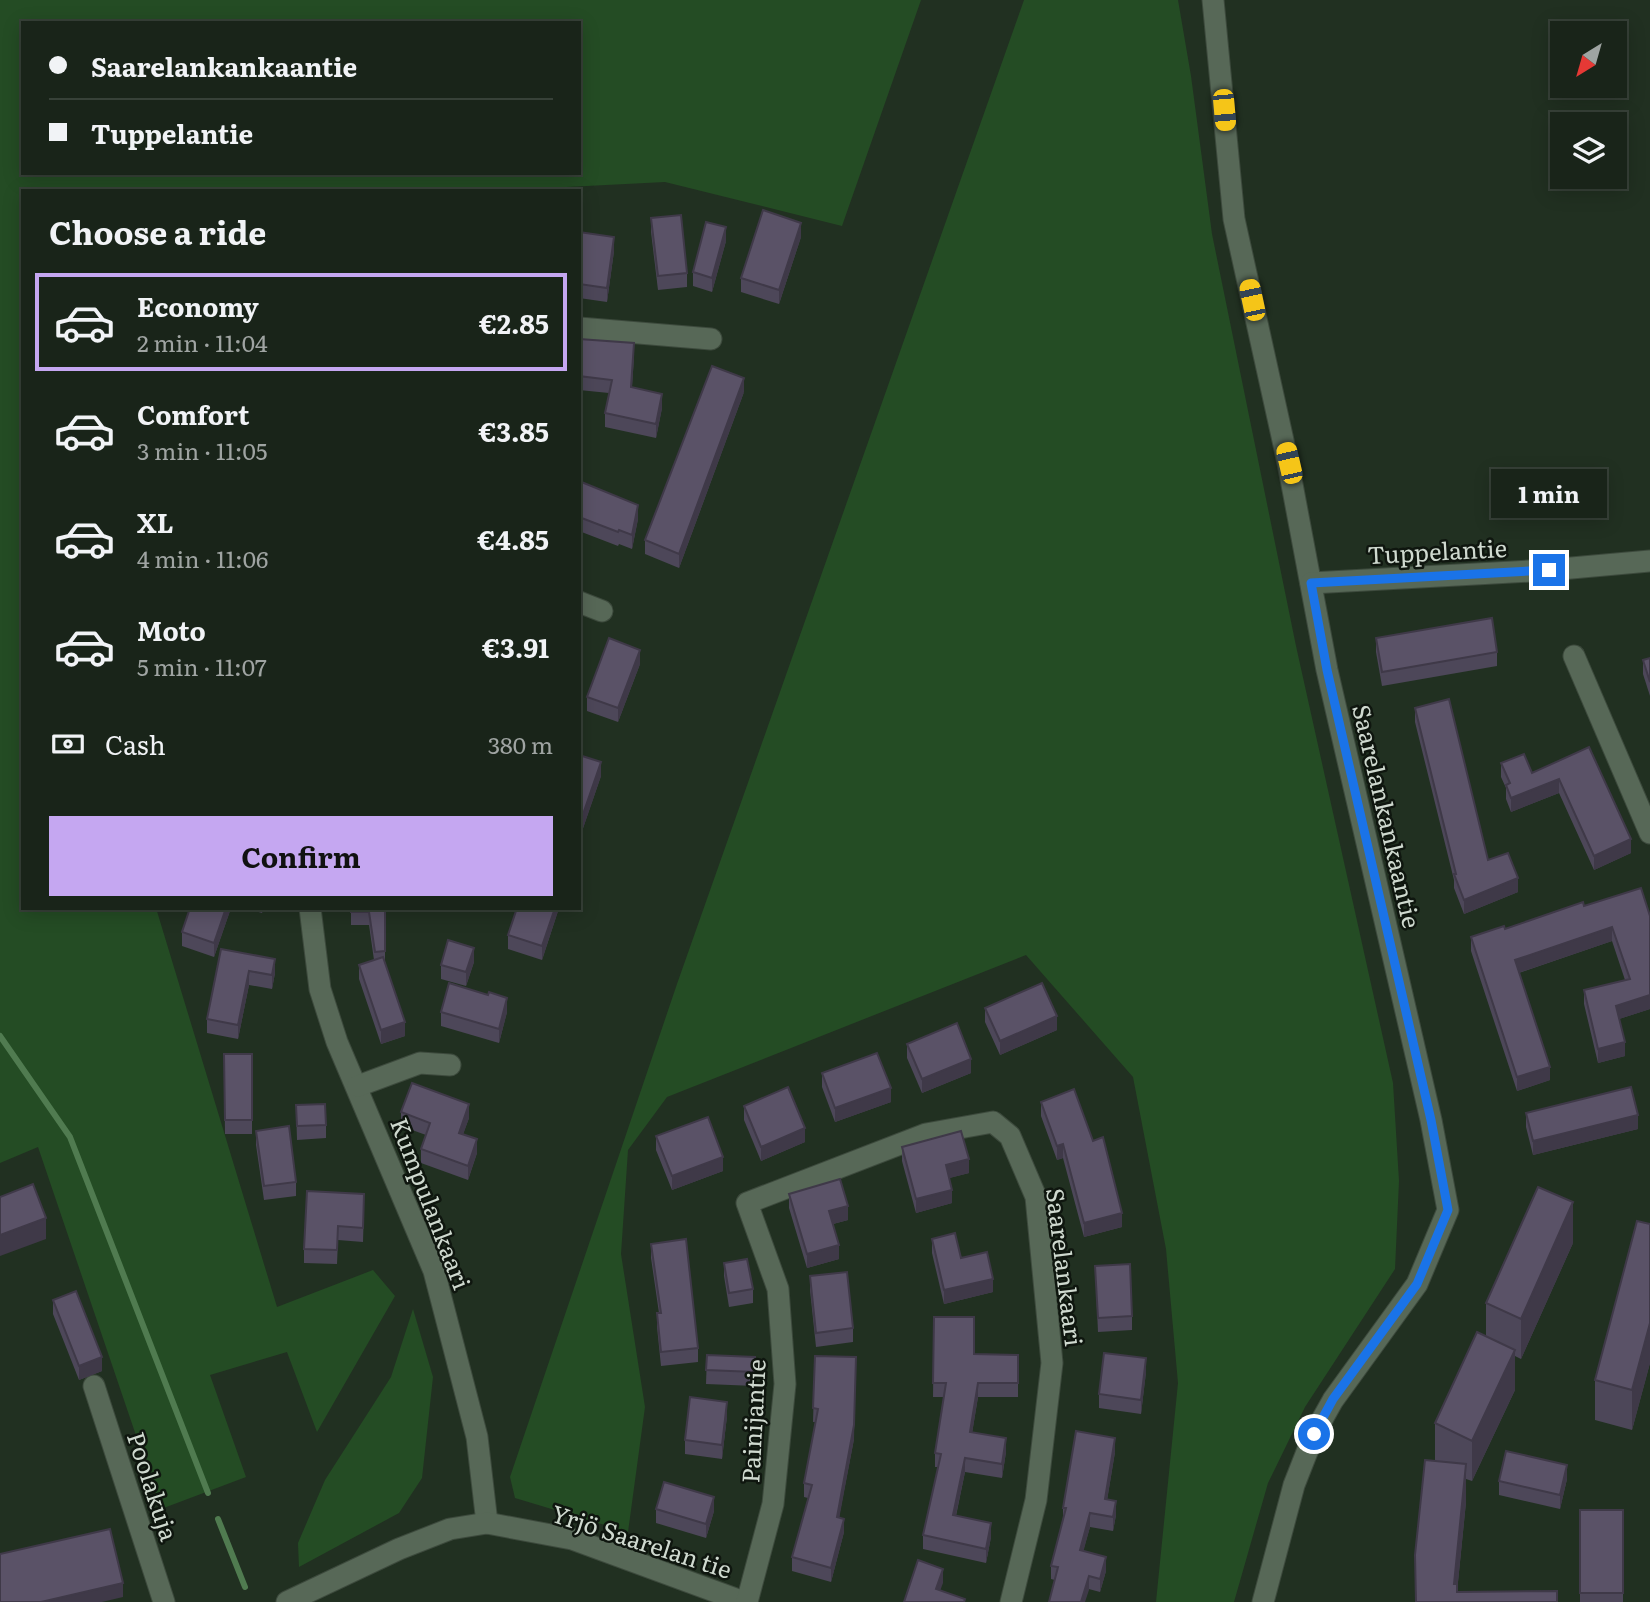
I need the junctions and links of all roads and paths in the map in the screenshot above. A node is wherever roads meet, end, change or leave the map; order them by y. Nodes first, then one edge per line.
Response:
1 (1213, 0) edge
2 (581, 328) edge
3 (711, 339) dead end
4 (1650, 561) edge
5 (1311, 583) junction
6 (581, 604) edge
7 (602, 611) dead end
8 (1574, 656) dead end
9 (1650, 833) edge
10 (310, 910) edge
11 (450, 1065) dead end
12 (358, 1087) junction
13 (747, 1203) joint
14 (94, 1386) dead end
15 (487, 1523) junction
16 (327, 1594) edge
17 (164, 1602) edge
18 (287, 1602) edge
19 (746, 1602) edge
20 (1011, 1602) edge
21 (1263, 1602) edge

1 - 5 street, Saarelankankaantie
2 - 3 street
4 - 5 street, Tuppelantie
5 - 21 street, Saarelankankaantie
6 - 7 street
8 - 9 street
10 - 12 street, Kumpulankaari
11 - 12 street
12 - 15 street, Kumpulankaari
13 - 19 street, Painijantie
13 - 20 street, Saarelankaari
14 - 17 street, Poolakuja
15 - 16 street, Yrjö Saarelan tie
15 - 19 street, Yrjö Saarelan tie
16 - 18 street, Yrjö Saarelan tie

